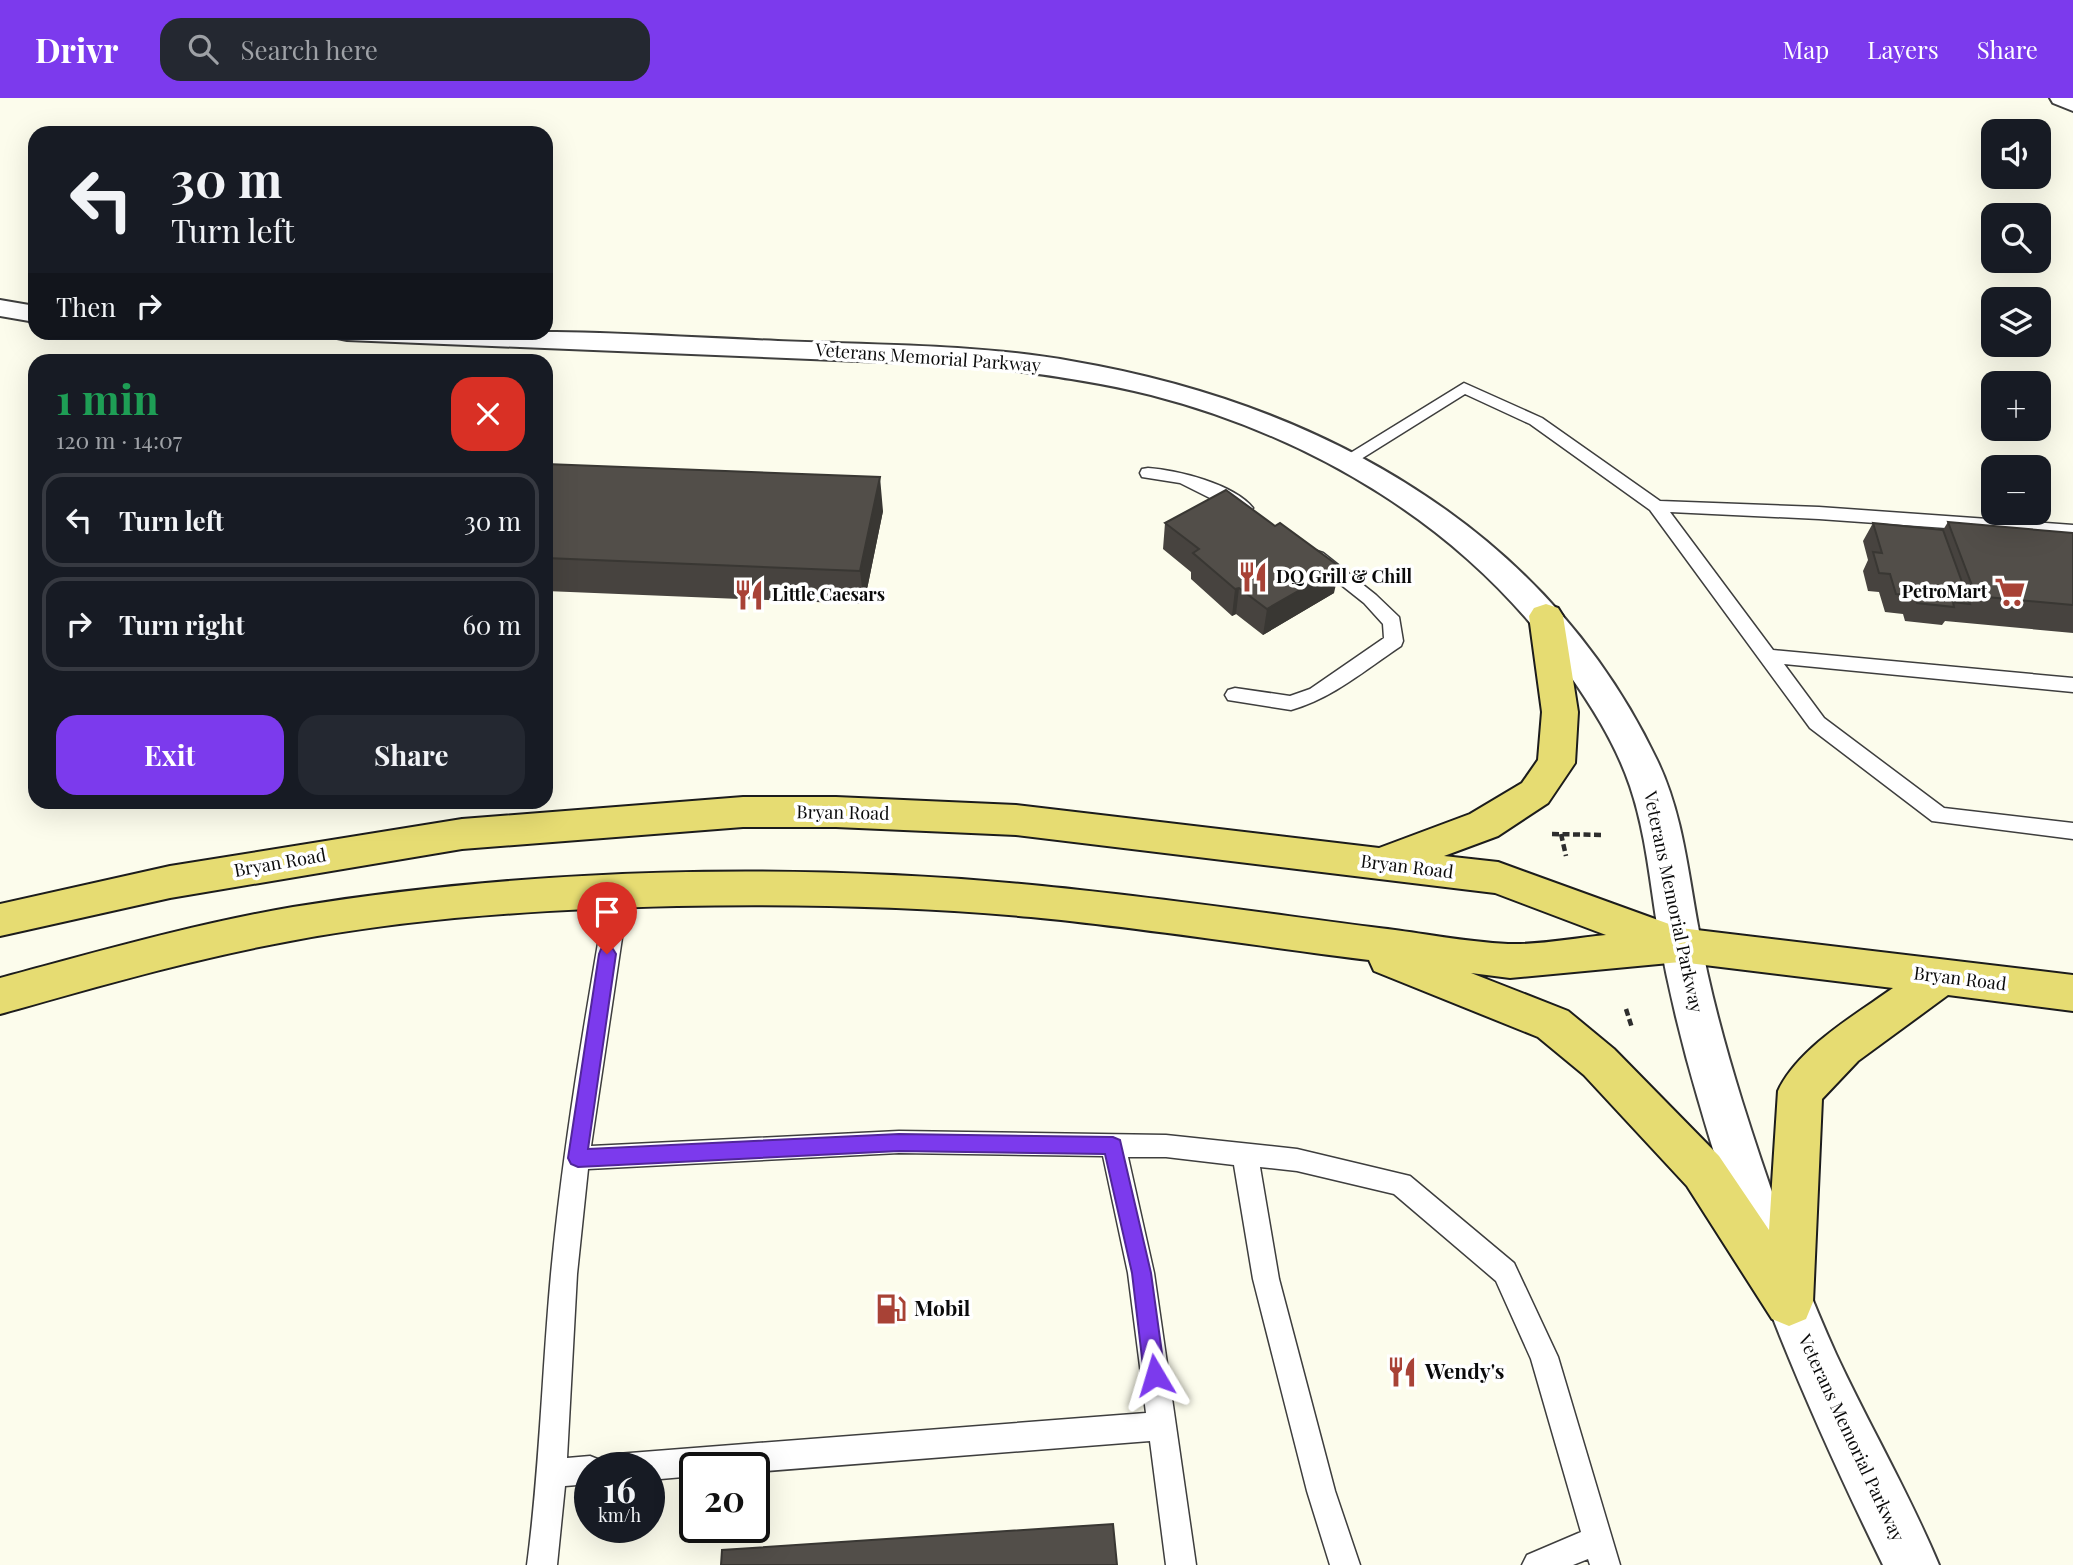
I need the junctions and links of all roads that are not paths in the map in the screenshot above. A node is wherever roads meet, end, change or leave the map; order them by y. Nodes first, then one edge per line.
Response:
1 (2061, 98) edge
2 (2073, 104) edge
3 (0, 308) edge
4 (28, 313) edge
5 (553, 340) edge
6 (1347, 460) junction
7 (1148, 473) dead end
8 (1656, 506) junction
9 (1262, 519) edge
10 (2073, 531) edge
11 (1307, 549) edge
12 (1546, 616) junction
13 (1768, 656) junction
14 (2073, 685) edge
15 (1235, 695) dead end
16 (2073, 831) edge
17 (1380, 864) junction
18 (618, 891) junction
19 (0, 920) edge
20 (1338, 939) junction
21 (1680, 945) junction
22 (1941, 977) junction
23 (2073, 993) edge
24 (0, 996) edge
25 (1113, 1146) junction
26 (1245, 1155) junction
27 (578, 1158) junction
28 (1789, 1302) junction
29 (1161, 1426) junction
30 (665, 1464) edge
31 (574, 1471) edge
32 (552, 1473) junction
33 (1601, 1553) edge
34 (542, 1565) edge
35 (1181, 1565) edge
36 (1345, 1565) edge
37 (1536, 1565) edge
38 (1912, 1565) edge

1 - 2 street
3 - 4 street
5 - 6 street, Veterans Memorial Parkway
6 - 8 lane
6 - 12 street, Veterans Memorial Parkway
7 - 9 lane
8 - 10 lane
8 - 13 lane
11 - 15 lane
12 - 17 main road
12 - 21 street, Veterans Memorial Parkway
13 - 14 lane
13 - 16 lane
17 - 19 main road, Bryan Road
17 - 21 main road, Bryan Road
18 - 20 main road, Bryan Road
18 - 24 main road, Bryan Road
18 - 27 lane
20 - 21 main road, Bryan Road
20 - 28 main road
21 - 22 main road, Bryan Road
21 - 28 street, Veterans Memorial Parkway
22 - 23 main road, Bryan Road
22 - 28 main road
25 - 26 lane
25 - 27 lane
25 - 29 lane
26 - 33 lane
26 - 36 lane
27 - 32 lane
28 - 38 street, Veterans Memorial Parkway
29 - 30 lane
29 - 35 lane
31 - 32 lane
32 - 34 lane
33 - 37 lane

